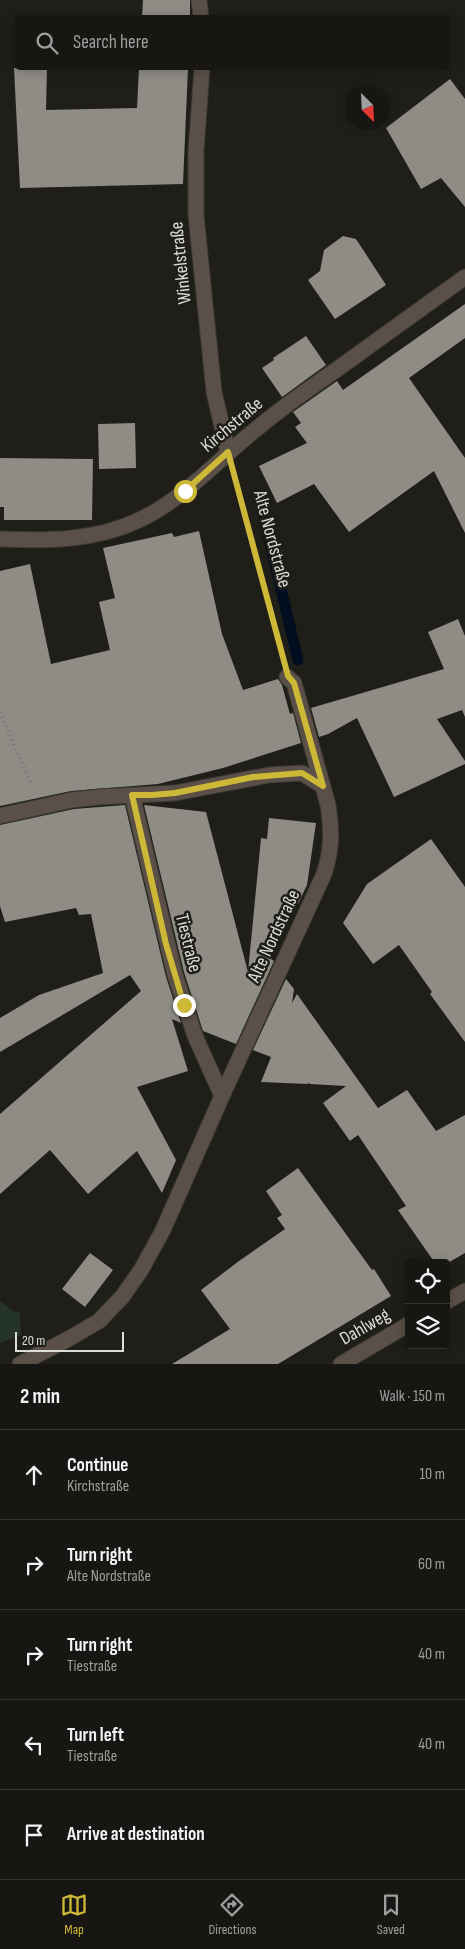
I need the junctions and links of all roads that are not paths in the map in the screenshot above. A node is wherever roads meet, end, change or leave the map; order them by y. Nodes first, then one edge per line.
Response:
1 (199, 0) edge
2 (201, 15) edge
3 (202, 70) edge
4 (465, 277) edge
5 (228, 452) junction
6 (0, 539) edge
7 (288, 676) road end
8 (323, 786) junction
9 (132, 795) junction
10 (0, 816) edge
11 (222, 1096) junction
12 (465, 1291) edge
13 (450, 1300) edge
14 (405, 1326) edge
15 (20, 1364) edge
16 (340, 1364) edge

1 - 2 street
3 - 5 street, Winkelstraße
4 - 5 street, Kirchstraße
5 - 6 street, Kirchstraße
7 - 8 street, Alte Nordstraße
8 - 9 street
8 - 11 street, Alte Nordstraße
9 - 10 street
9 - 11 street, Tiestraße
11 - 15 street, Alte Nordstraße
12 - 13 street
14 - 16 street, Dahlweg

